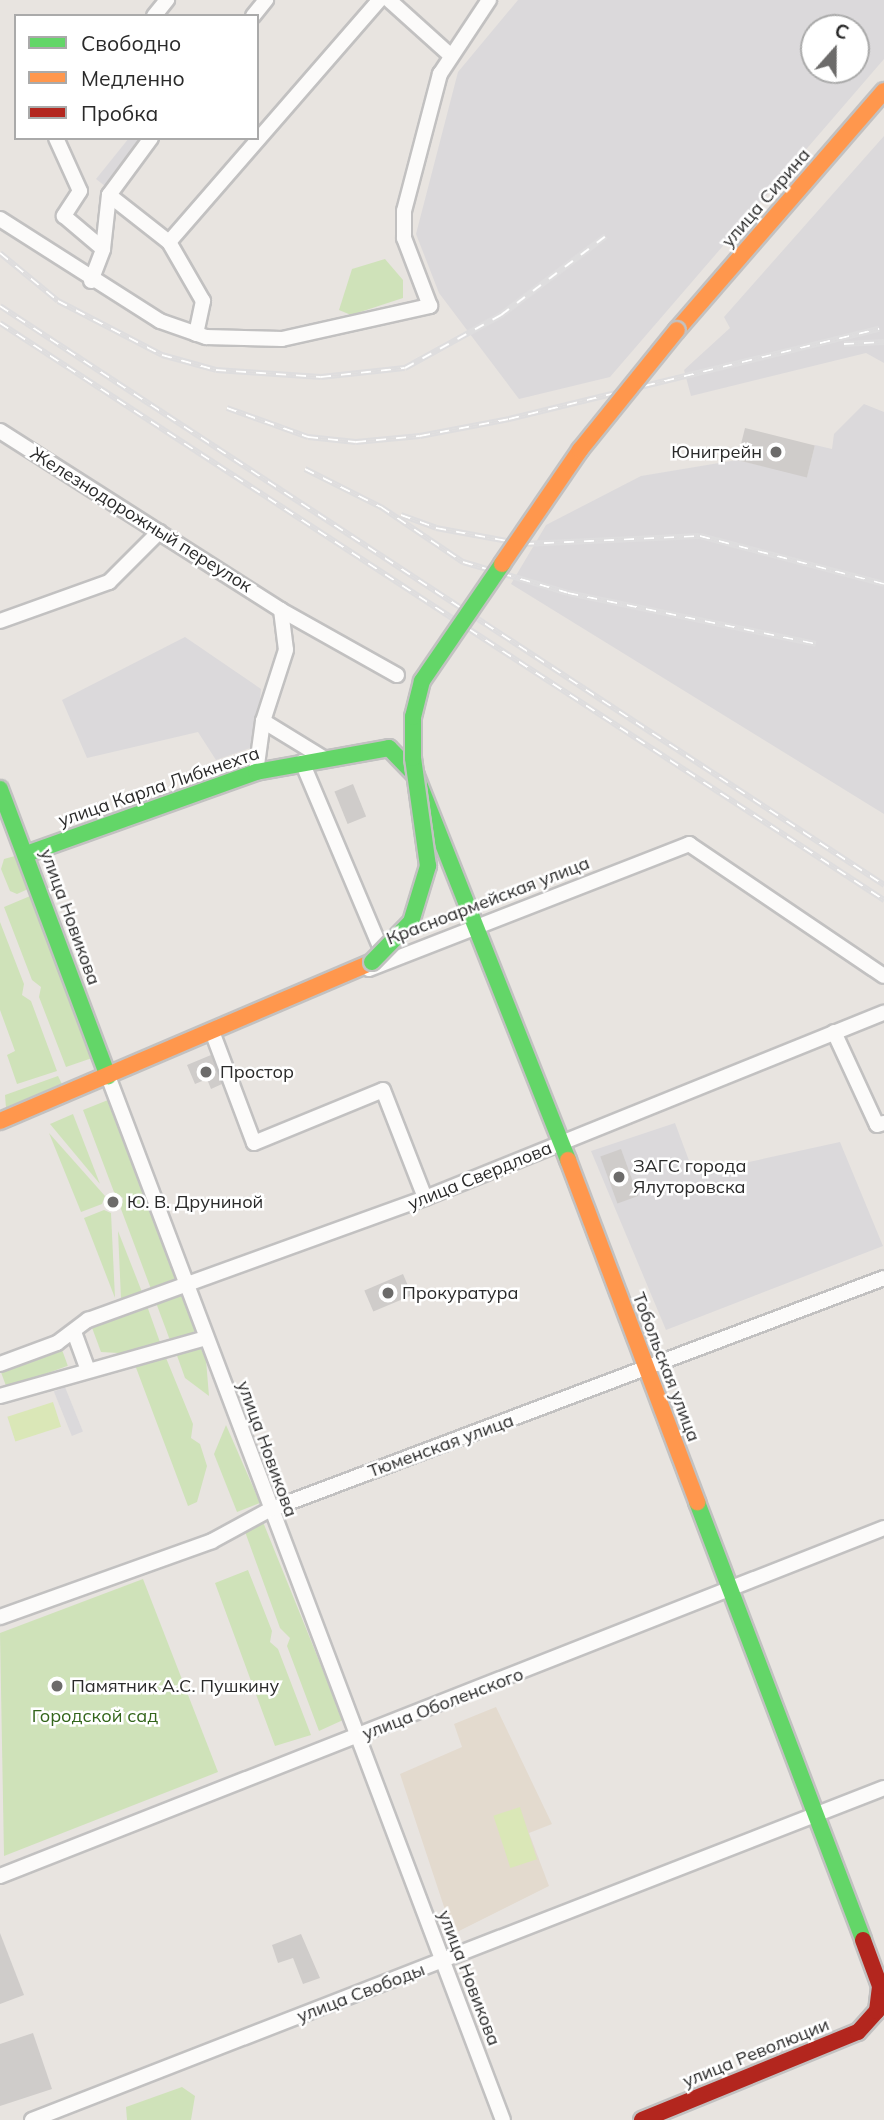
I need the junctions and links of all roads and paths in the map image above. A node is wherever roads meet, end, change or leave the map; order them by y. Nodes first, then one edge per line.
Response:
1 (167, 0) edge
2 (266, 0) edge
3 (379, 0) edge
4 (389, 0) edge
5 (489, 0) edge
6 (156, 14) edge
7 (255, 14) edge
8 (449, 54) junction
9 (884, 91) edge
10 (259, 138) edge
11 (57, 140) edge
12 (150, 140) edge
13 (258, 140) edge
14 (109, 194) junction
15 (0, 219) edge
16 (169, 242) junction
17 (103, 249) junction
18 (92, 281) junction
19 (196, 334) junction
20 (0, 431) edge
21 (159, 532) junction
22 (281, 610) junction
23 (0, 621) edge
24 (397, 675) dead end
25 (263, 721) junction
26 (389, 748) joint
27 (325, 759) junction
28 (302, 762) junction
29 (256, 772) junction
30 (0, 789) edge
31 (26, 854) junction
32 (479, 925) junction
33 (379, 944) dead end
34 (372, 962) joint
35 (884, 976) edge
36 (302, 996) junction
37 (884, 1013) edge
38 (834, 1032) junction
39 (214, 1034) junction
40 (108, 1076) junction
41 (0, 1121) edge
42 (884, 1123) edge
43 (562, 1143) junction
44 (425, 1198) junction
45 (884, 1278) edge
46 (187, 1287) junction
47 (74, 1332) junction
48 (206, 1338) junction
49 (0, 1364) edge
50 (86, 1368) junction
51 (646, 1369) junction
52 (0, 1396) edge
53 (268, 1510) junction
54 (884, 1528) edge
55 (730, 1591) junction
56 (0, 1617) edge
57 (357, 1738) junction
58 (884, 1788) edge
59 (817, 1814) junction
60 (0, 1876) edge
61 (442, 1962) junction
62 (877, 2011) joint
63 (652, 2118) edge
64 (32, 2120) edge
65 (503, 2120) edge

1 - 6 street
2 - 7 street
3 - 10 street
4 - 8 street
5 - 8 street
8 - 19 street
9 - 34 street, улица Сирина, bridge
11 - 17 street
12 - 14 street
13 - 16 street
14 - 16 street
14 - 17 street
15 - 18 street
16 - 19 street
17 - 18 street
18 - 19 street
20 - 21 street, Железнодорожный переулок
21 - 22 street, Железнодорожный переулок
21 - 23 street
22 - 24 street, Железнодорожный переулок
22 - 25 street
25 - 27 street
25 - 29 street
26 - 27 street, улица Карла Либкнехта
26 - 32 street, Тобольская улица
27 - 28 street, улица Карла Либкнехта
28 - 29 street, улица Карла Либкнехта
28 - 33 street
29 - 31 street, улица Карла Либкнехта
30 - 31 street, улица Новикова
31 - 40 street, улица Новикова
32 - 35 street, Красноармейская улица
32 - 36 street, Красноармейская улица
32 - 43 street, Тобольская улица
34 - 36 street, Красноармейская улица
36 - 39 street, Красноармейская улица
37 - 38 street, улица Свердлова
38 - 42 street
38 - 43 street, улица Свердлова
39 - 40 street, Красноармейская улица
39 - 44 street
40 - 41 street, Красноармейская улица
40 - 46 street, улица Новикова
43 - 44 street, улица Свердлова
43 - 51 street, Тобольская улица
44 - 46 street, улица Свердлова
45 - 51 street, Тюменская улица
46 - 47 street, улица Свердлова
46 - 48 street, улица Новикова
47 - 49 street, улица Свердлова
47 - 50 street
48 - 50 street
48 - 53 street, улица Новикова
50 - 52 street
51 - 53 street, Тюменская улица
51 - 55 street, Тобольская улица
53 - 56 street, Тюменская улица
53 - 57 street, улица Новикова
54 - 55 street, улица Оболенского
55 - 57 street, улица Оболенского
55 - 59 street, Тобольская улица
57 - 60 street, улица Оболенского
57 - 61 street, улица Новикова
58 - 59 street, улица Свободы
59 - 61 street, улица Свободы
59 - 62 street, Тобольская улица
61 - 64 street, улица Свободы
61 - 65 street, улица Новикова
62 - 63 street, улица Революции

